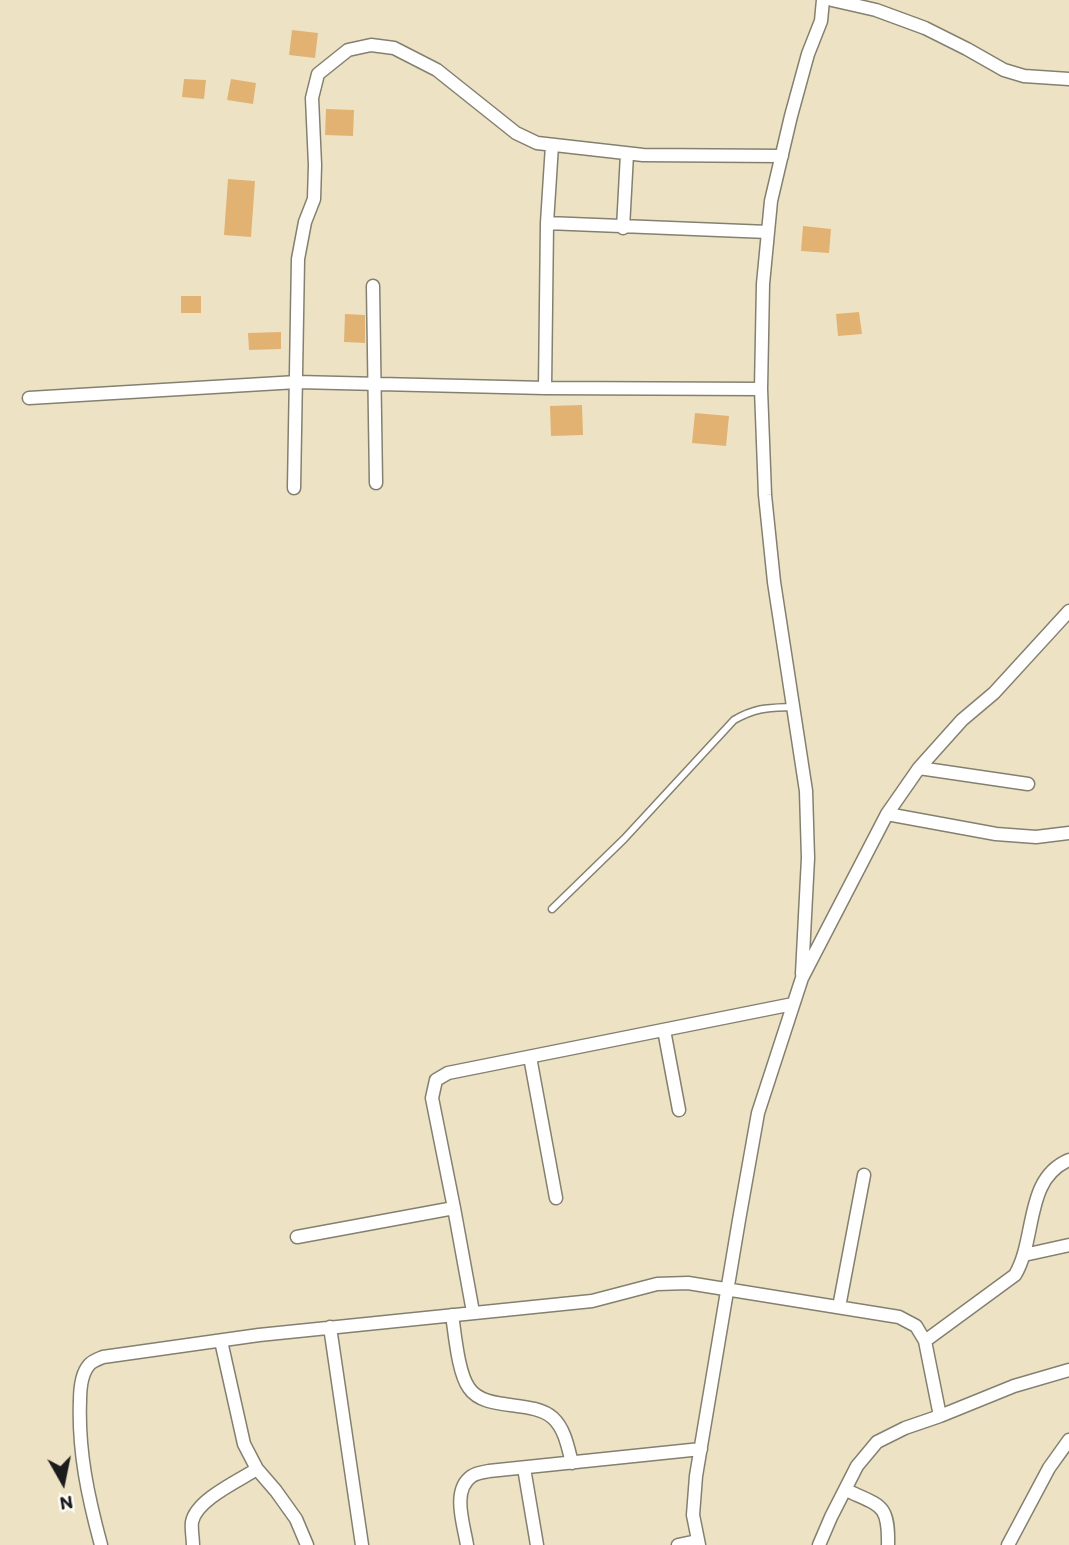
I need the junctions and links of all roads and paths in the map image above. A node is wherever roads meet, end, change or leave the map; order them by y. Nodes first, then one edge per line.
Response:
1 (823, 0) edge
2 (832, 0) edge
3 (1069, 79) edge
4 (552, 145) junction
5 (627, 154) junction
6 (782, 156) junction
7 (547, 223) junction
8 (623, 228) junction
9 (768, 232) junction
10 (373, 286) dead end
11 (297, 382) junction
12 (374, 385) junction
13 (545, 388) junction
14 (761, 389) junction
15 (29, 398) dead end
16 (376, 482) dead end
17 (294, 488) dead end
18 (1069, 611) edge
19 (793, 707) junction
20 (919, 768) junction
21 (1028, 784) dead end
22 (887, 814) junction
23 (1069, 833) edge
24 (552, 909) dead end
25 (802, 978) junction
26 (793, 1004) junction
27 (664, 1030) junction
28 (530, 1057) junction
29 (678, 1110) dead end
30 (1069, 1160) edge
31 (864, 1175) dead end
32 (556, 1198) dead end
33 (454, 1208) junction
34 (297, 1237) dead end
35 (1069, 1245) edge
36 (1024, 1255) junction
37 (728, 1290) junction
38 (839, 1307) junction
39 (473, 1312) junction
40 (452, 1315) junction
41 (330, 1327) junction
42 (221, 1341) junction
43 (925, 1341) junction
44 (1069, 1370) edge
45 (940, 1416) junction
46 (1069, 1440) edge
47 (701, 1449) junction
48 (572, 1463) junction
49 (524, 1468) junction
50 (257, 1469) junction
51 (846, 1490) junction
52 (698, 1543) edge
53 (101, 1545) edge
54 (193, 1545) edge
55 (307, 1545) edge
56 (362, 1545) edge
57 (467, 1545) edge
58 (537, 1545) edge
59 (677, 1545) edge
60 (819, 1545) edge
61 (888, 1545) edge
62 (1008, 1545) edge

1 - 6 street
2 - 3 street
4 - 5 street
4 - 7 street
4 - 11 street
5 - 6 street
5 - 8 street
6 - 9 street
7 - 8 street
7 - 13 street
8 - 9 street
9 - 14 street
10 - 12 street
11 - 12 street
11 - 15 street
11 - 17 street
12 - 13 street
12 - 16 street
13 - 14 street
14 - 19 street
18 - 20 street
19 - 24 lane
19 - 25 street
20 - 21 street
20 - 22 street
22 - 23 street
22 - 25 street
25 - 26 street
26 - 27 street
26 - 37 street
27 - 28 street
27 - 29 street
28 - 32 street
28 - 33 street
30 - 36 street
31 - 38 street
33 - 34 street
33 - 39 street
35 - 36 street
36 - 43 street
37 - 38 street
37 - 39 street
37 - 47 street
38 - 43 street
39 - 40 street
40 - 41 street
40 - 48 street
41 - 42 street
41 - 56 street
42 - 50 street
42 - 53 street
43 - 45 street
44 - 45 street
45 - 51 street
46 - 62 street
47 - 48 street
47 - 52 street
48 - 49 street
49 - 57 street
49 - 58 street
50 - 54 street
50 - 55 street
51 - 60 street
51 - 61 street
52 - 59 street

